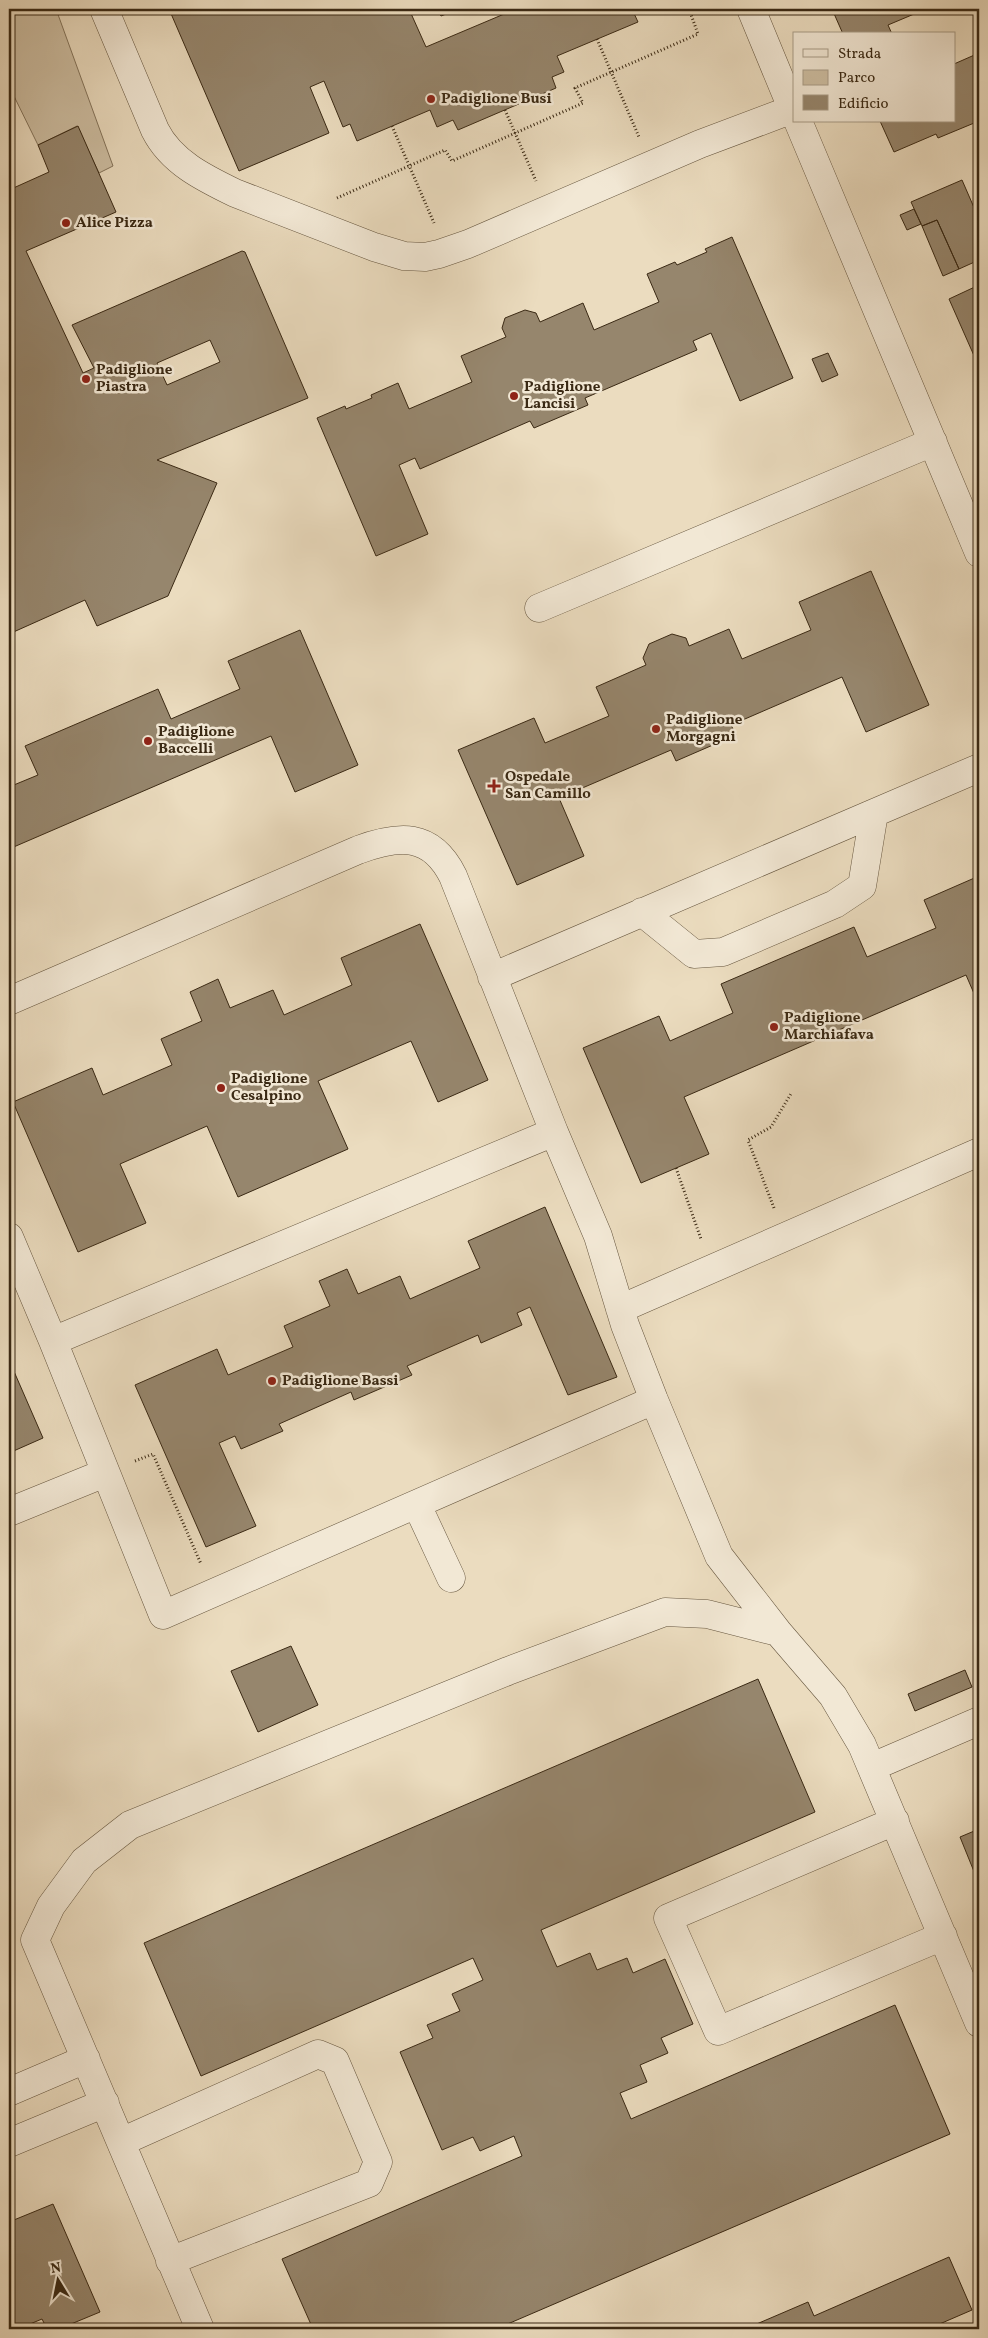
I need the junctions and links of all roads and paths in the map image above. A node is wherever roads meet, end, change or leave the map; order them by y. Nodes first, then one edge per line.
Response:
1 (104, 9) edge
2 (689, 9) edge
3 (751, 9) edge
4 (597, 39) dead end
5 (612, 72) junction
6 (505, 110) dead end
7 (793, 110) edge
8 (793, 116) edge
9 (798, 122) edge
10 (392, 126) dead end
11 (515, 134) junction
12 (651, 165) junction
13 (410, 167) junction
14 (549, 209) junction
15 (295, 216) junction
16 (446, 251) junction
17 (933, 442) junction
18 (979, 553) edge
19 (539, 608) dead end
20 (979, 768) edge
21 (874, 813) junction
22 (642, 912) junction
23 (492, 977) junction
24 (9, 1001) edge
25 (792, 1092) dead end
26 (554, 1132) junction
27 (979, 1152) edge
28 (676, 1168) dead end
29 (9, 1237) edge
30 (784, 1237) junction
31 (712, 1268) junction
32 (620, 1309) junction
33 (53, 1341) junction
34 (654, 1400) junction
35 (105, 1473) junction
36 (417, 1505) junction
37 (9, 1512) edge
38 (451, 1578) dead end
39 (215, 1594) junction
40 (778, 1632) junction
41 (979, 1721) edge
42 (872, 1767) junction
43 (895, 1821) junction
44 (943, 1936) junction
45 (979, 2020) edge
46 (86, 2059) junction
47 (9, 2092) edge
48 (105, 2103) junction
49 (121, 2142) junction
50 (9, 2143) edge
51 (170, 2261) junction
52 (200, 2329) edge

1 - 15 lane
2 - 5 path
3 - 7 lane
4 - 5 path
5 - 11 path
5 - 12 path
6 - 11 path
8 - 12 lane
9 - 17 lane
10 - 13 path
11 - 13 path
11 - 14 path
12 - 14 lane
13 - 15 path
13 - 16 path
14 - 16 lane
15 - 16 lane
17 - 18 lane
17 - 19 lane
20 - 21 lane
21 - 22 lane
21 - 22 lane
22 - 23 lane
23 - 24 lane
23 - 26 lane
25 - 30 path
26 - 32 lane
26 - 33 lane
27 - 30 lane
28 - 31 path
29 - 33 lane
30 - 31 lane
31 - 32 lane
32 - 34 lane
33 - 35 lane
34 - 36 lane
34 - 40 lane
35 - 37 lane
35 - 39 path
35 - 39 lane
36 - 38 lane
36 - 39 lane
40 - 42 lane
40 - 46 lane
41 - 42 lane
42 - 43 lane
43 - 44 lane
43 - 44 lane
44 - 45 lane
46 - 47 lane
46 - 48 lane
48 - 49 lane
48 - 50 lane
49 - 51 lane
49 - 51 lane
51 - 52 lane

